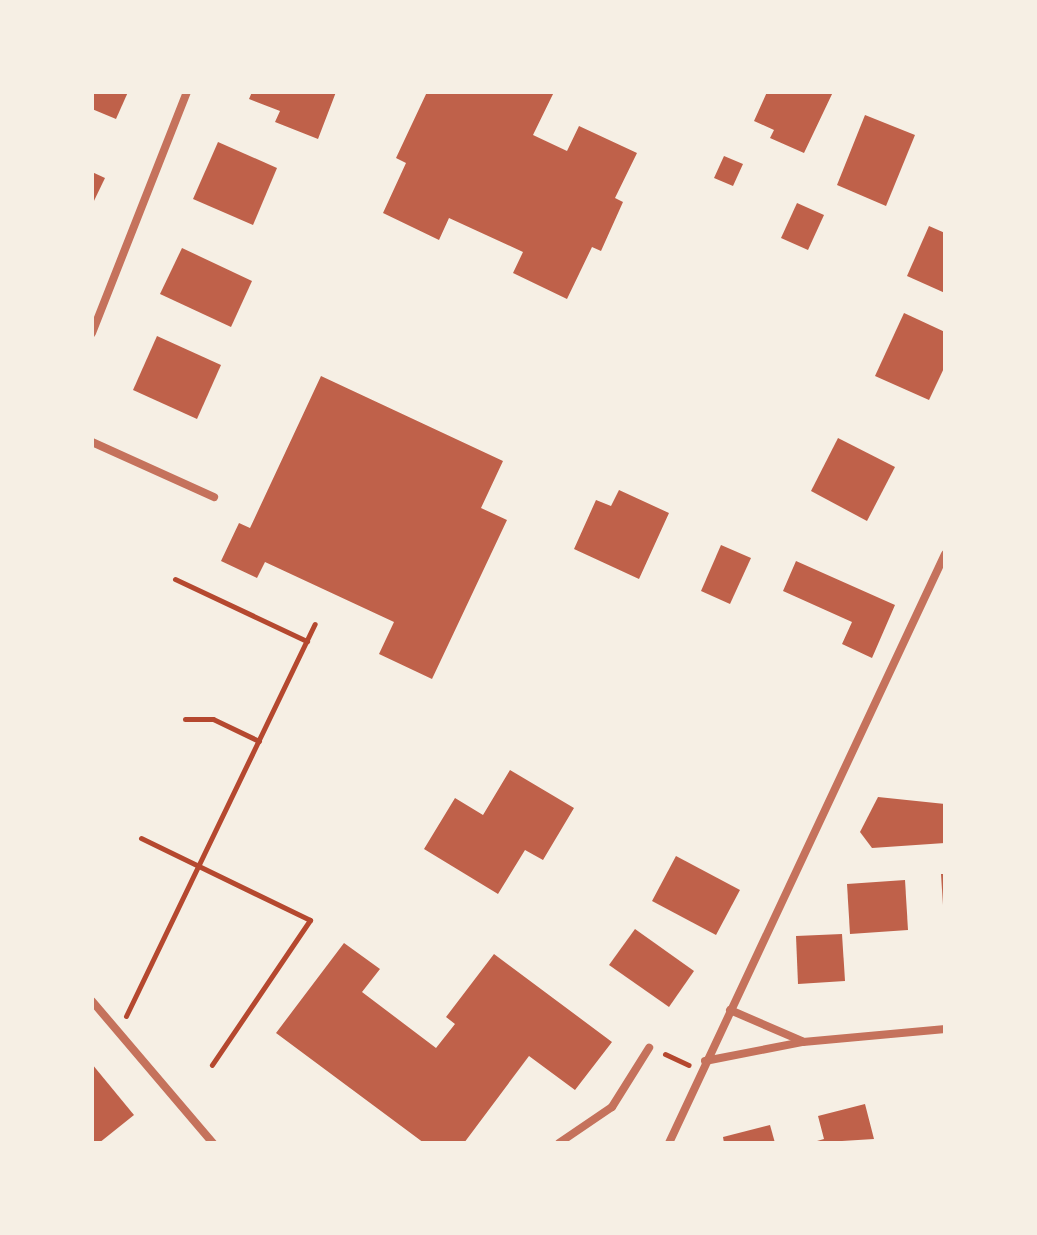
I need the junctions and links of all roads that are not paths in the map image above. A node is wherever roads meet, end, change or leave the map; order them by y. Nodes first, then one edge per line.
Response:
1 (187, 92) edge
2 (92, 333) edge
3 (92, 442) edge
4 (214, 497) dead end
5 (945, 554) edge
6 (92, 1001) edge
7 (730, 1010) junction
8 (945, 1029) edge
9 (803, 1042) junction
10 (649, 1048) road end
11 (703, 1065) junction
12 (213, 1143) edge
13 (559, 1143) edge
14 (669, 1143) edge

1 - 2 street
3 - 4 street
5 - 7 street
6 - 12 street
7 - 9 street
7 - 11 street
8 - 9 street
9 - 11 street
10 - 13 street
11 - 14 street

